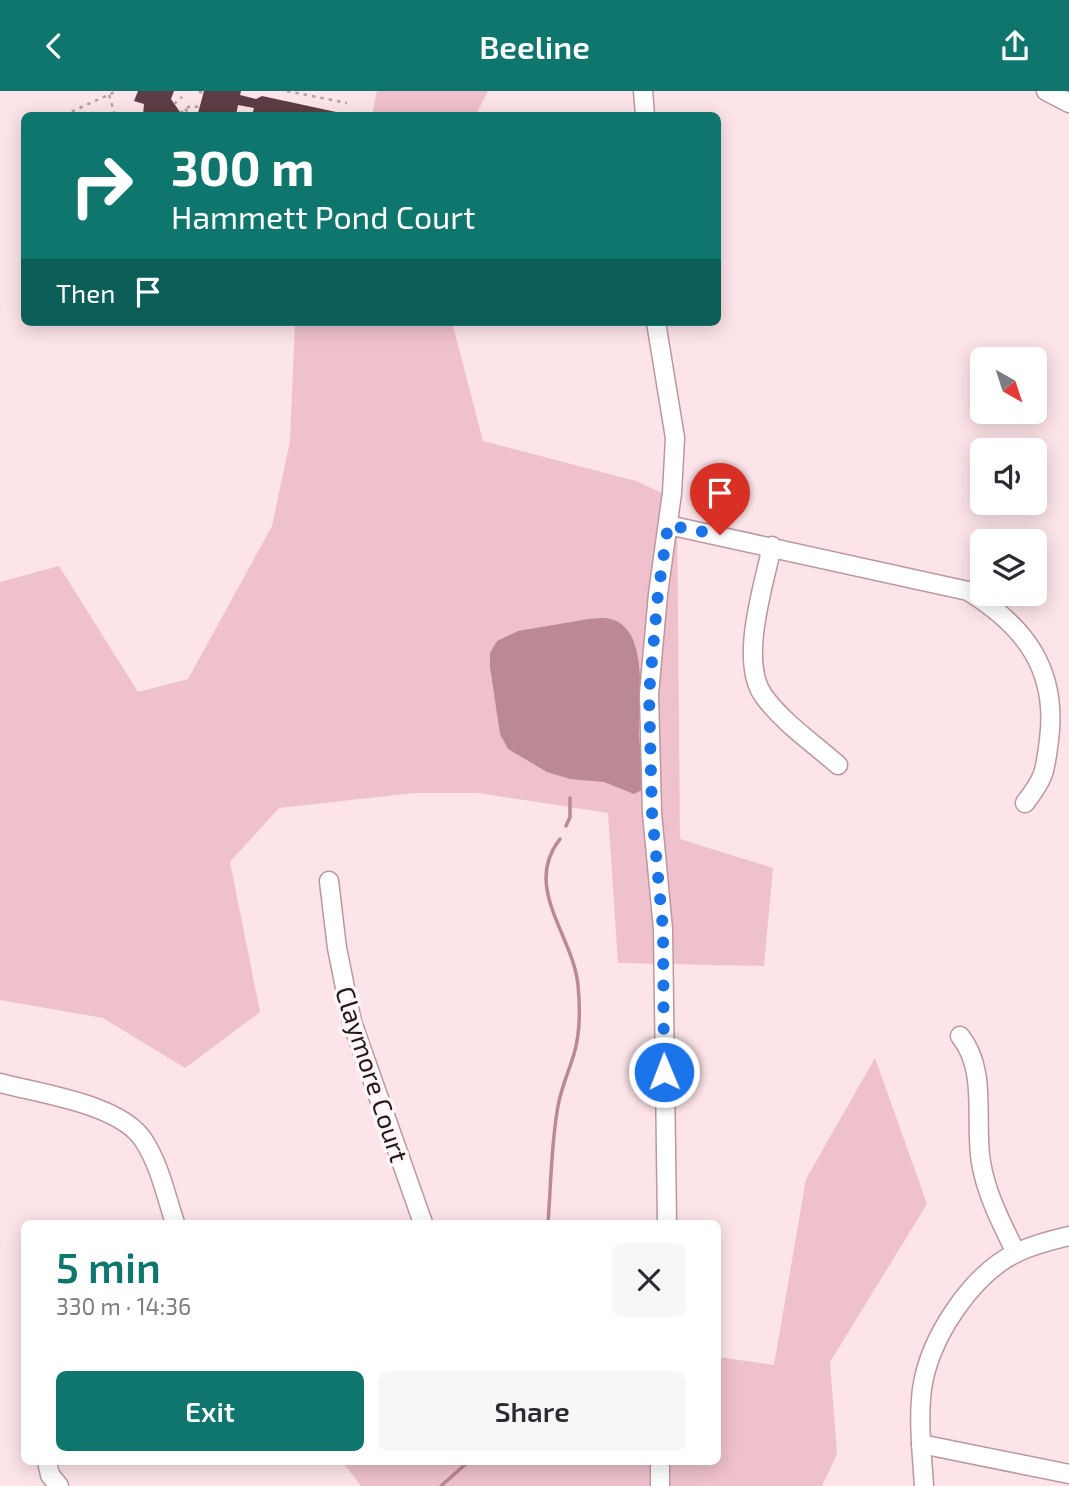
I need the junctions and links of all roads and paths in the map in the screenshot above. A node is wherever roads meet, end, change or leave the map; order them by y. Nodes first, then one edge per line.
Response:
1 (117, 91) edge
2 (287, 91) edge
3 (643, 91) edge
4 (1046, 91) edge
5 (199, 92) edge
6 (205, 93) edge
7 (109, 95) junction
8 (182, 97) dead end
9 (190, 101) dead end
10 (347, 103) dead end
11 (1069, 103) edge
12 (174, 104) dead end
13 (190, 106) junction
14 (199, 107) dead end
15 (185, 109) junction
16 (71, 112) edge
17 (115, 112) edge
18 (181, 112) edge
19 (188, 112) edge
20 (645, 112) edge
21 (657, 326) edge
22 (668, 525) junction
23 (772, 546) junction
24 (838, 765) dead end
25 (1026, 803) dead end
26 (329, 881) dead end
27 (960, 1036) dead end
28 (0, 1083) edge
29 (173, 1220) edge
30 (422, 1220) edge
31 (667, 1220) edge
32 (1069, 1236) edge
33 (1016, 1253) junction
34 (921, 1444) junction
35 (48, 1465) edge
36 (660, 1465) edge
37 (1069, 1474) edge
38 (59, 1486) edge
39 (660, 1486) edge
40 (924, 1486) edge

1 - 7 path
2 - 10 path
3 - 20 street
4 - 11 street
5 - 6 path
7 - 16 path
7 - 17 path
8 - 12 path
9 - 13 path
13 - 14 path
13 - 15 path
15 - 18 path
15 - 19 path
21 - 22 street
22 - 23 street
22 - 31 street
23 - 24 street
23 - 25 street
26 - 30 street, Claymore Court
27 - 33 street
28 - 29 street
32 - 33 street
33 - 34 street
34 - 37 street
34 - 40 street
35 - 38 street
36 - 39 street

